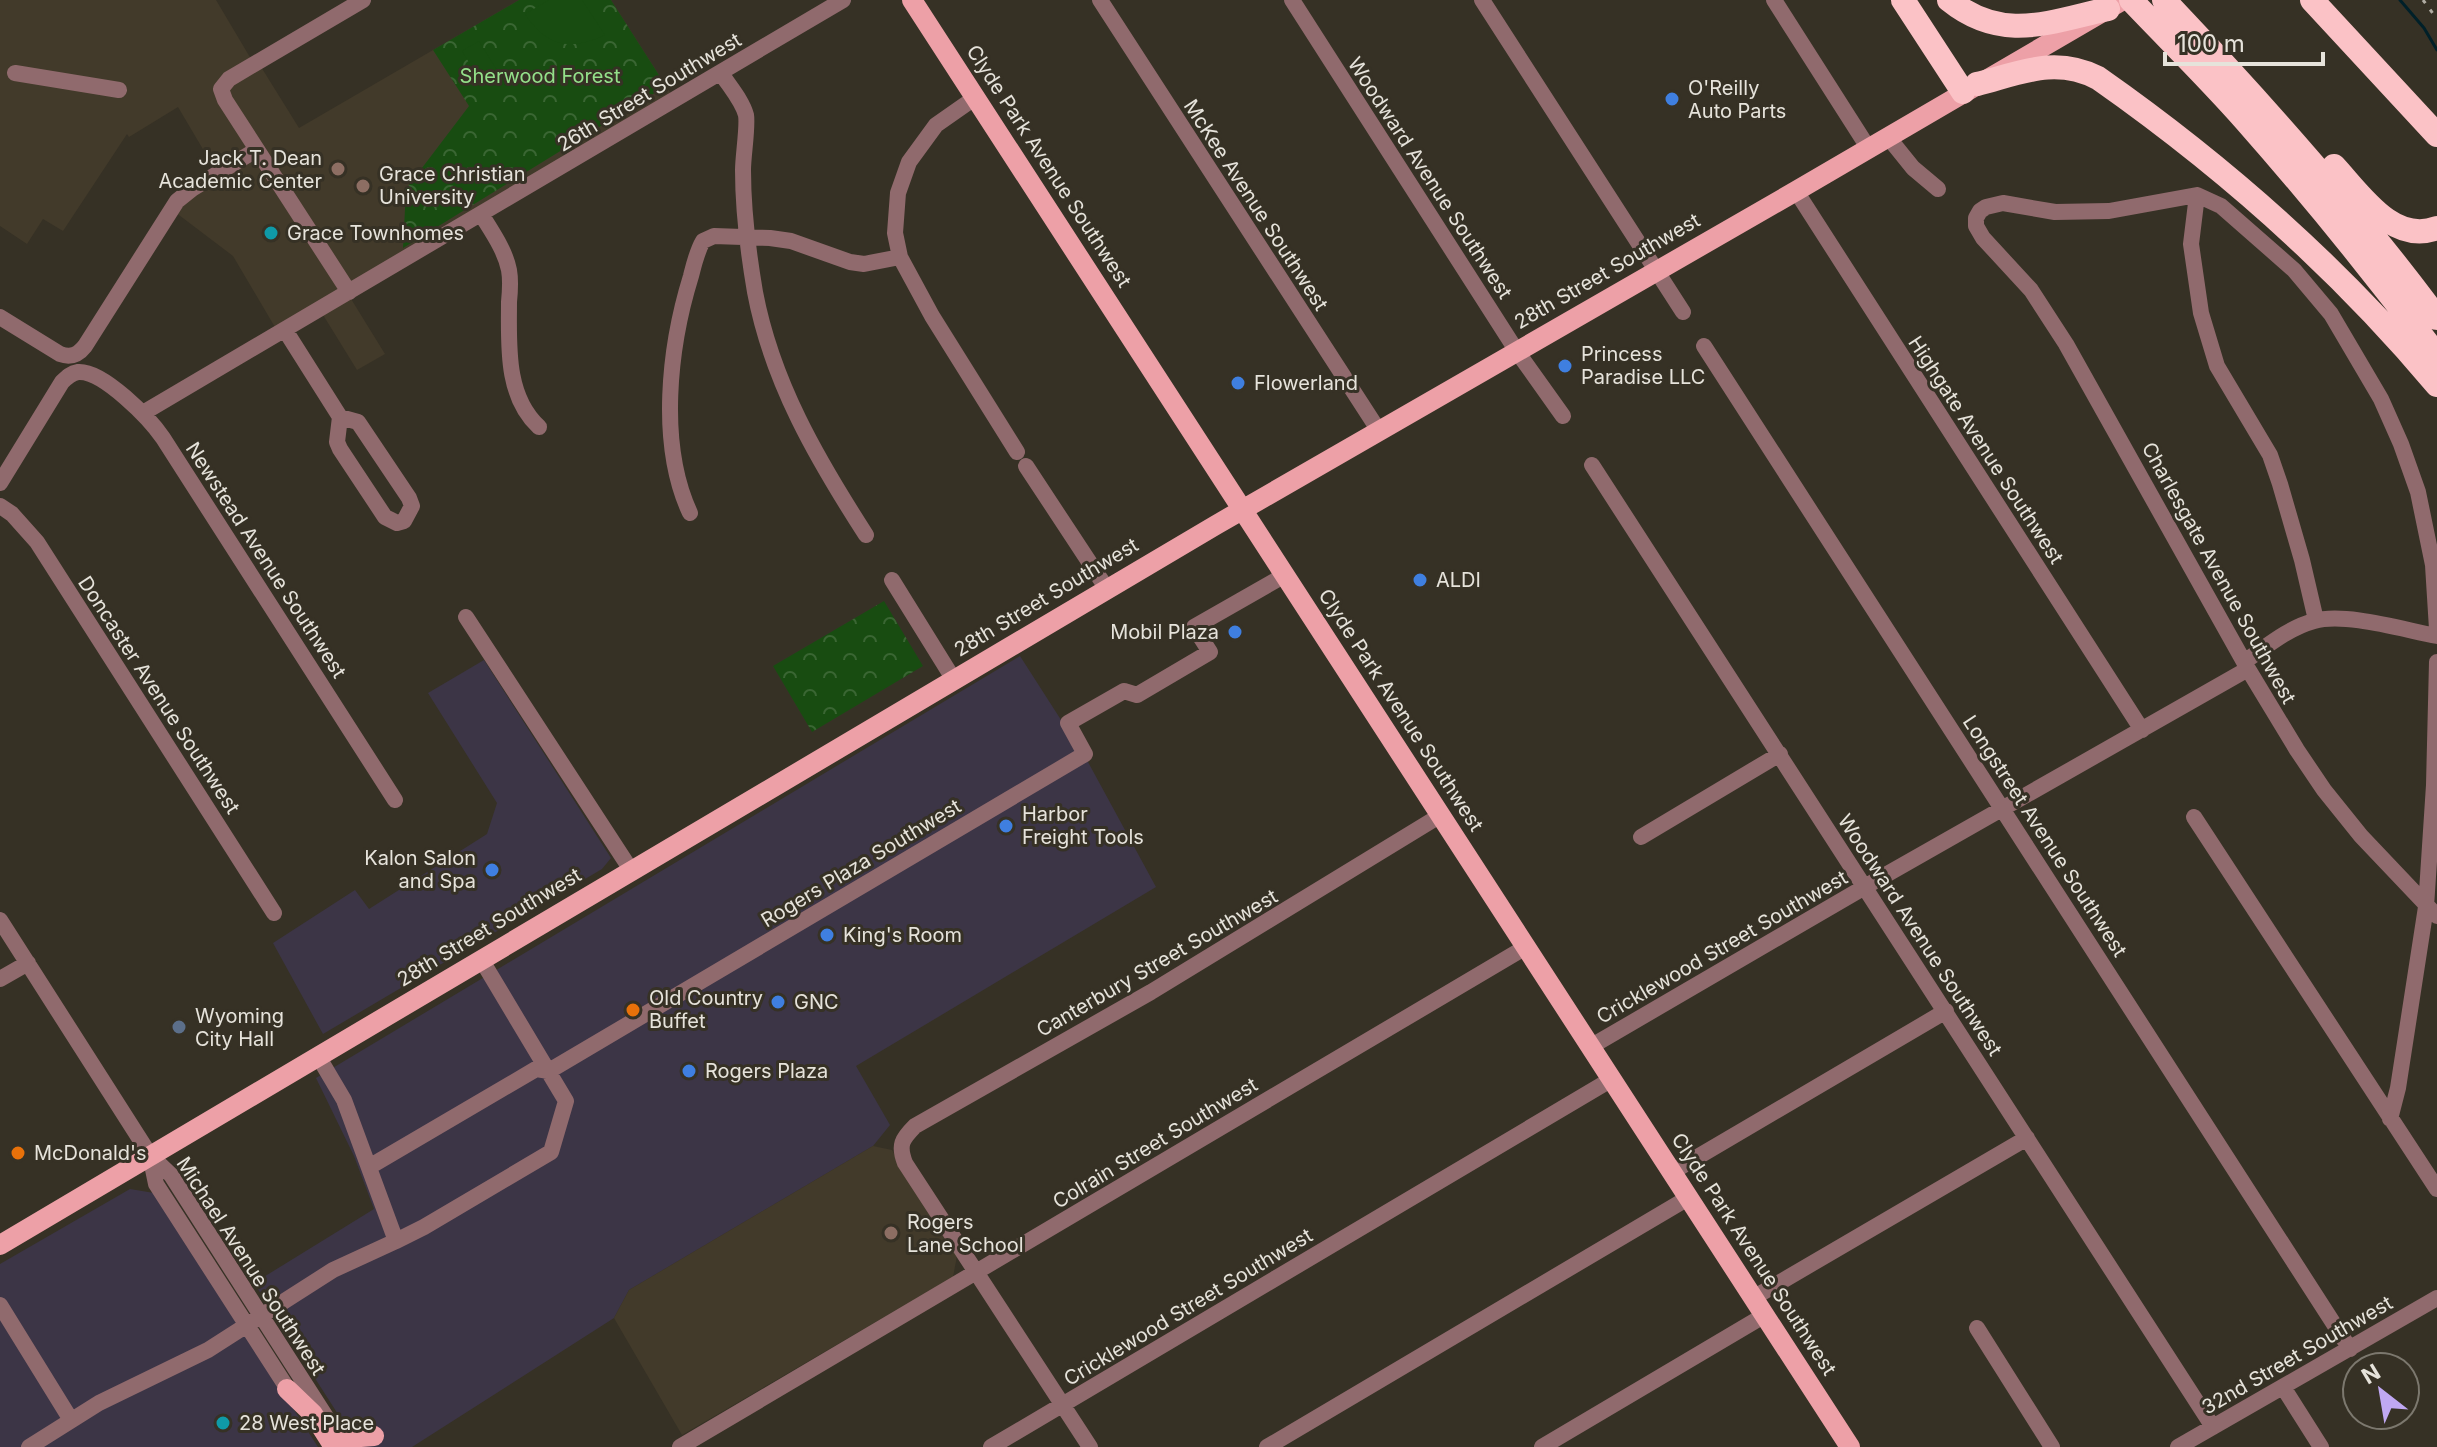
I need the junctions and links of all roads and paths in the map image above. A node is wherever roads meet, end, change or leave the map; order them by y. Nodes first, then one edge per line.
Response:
1 (363, 0) edge
2 (843, 0) edge
3 (912, 0) edge
4 (1100, 0) edge
5 (1292, 0) edge
6 (1482, 0) edge
7 (1774, 0) edge
8 (1903, 0) edge
9 (1949, 0) edge
10 (2164, 0) edge
11 (2312, 0) edge
12 (2328, 0) edge
13 (2118, 4) edge
14 (15, 73) dead end
15 (721, 73) junction
16 (2244, 86) junction
17 (1970, 88) junction
18 (119, 90) dead end
19 (976, 97) junction
20 (2437, 117) edge
21 (2437, 135) edge
22 (1888, 137) junction
23 (1869, 149) junction
24 (256, 150) junction
25 (1938, 189) dead end
26 (1796, 191) junction
27 (2197, 195) junction
28 (481, 214) junction
29 (2437, 228) edge
30 (746, 236) junction
31 (900, 257) junction
32 (1657, 271) junction
33 (349, 292) junction
34 (1683, 312) dead end
35 (0, 317) edge
36 (2437, 318) edge
37 (285, 330) junction
38 (1704, 346) dead end
39 (1516, 350) junction
40 (2437, 356) edge
41 (2437, 385) edge
42 (143, 413) junction
43 (1563, 416) dead end
44 (340, 417) junction
45 (539, 427) dead end
46 (1379, 431) junction
47 (1592, 465) dead end
48 (0, 483) edge
49 (0, 506) edge
50 (1242, 509) junction
51 (690, 513) dead end
52 (866, 535) dead end
53 (1285, 575) junction
54 (892, 580) dead end
55 (1107, 589) junction
56 (466, 617) dead end
57 (2316, 620) junction
58 (2437, 629) edge
59 (2437, 636) edge
60 (2437, 662) edge
61 (2246, 665) junction
62 (954, 680) junction
63 (2142, 730) junction
64 (1780, 754) junction
65 (395, 800) dead end
66 (2003, 808) junction
67 (1441, 815) junction
68 (2194, 817) dead end
69 (1641, 837) dead end
70 (631, 870) junction
71 (1866, 886) junction
72 (2432, 911) edge
73 (274, 913) dead end
74 (0, 920) edge
75 (1526, 947) junction
76 (481, 959) junction
77 (28, 963) junction
78 (0, 979) edge
79 (1946, 1011) junction
80 (1590, 1047) junction
81 (318, 1056) junction
82 (549, 1071) junction
83 (1612, 1079) junction
84 (2390, 1119) junction
85 (2027, 1138) junction
86 (150, 1155) junction
87 (369, 1167) junction
88 (1672, 1172) junction
89 (2437, 1189) edge
90 (1688, 1198) junction
91 (396, 1241) junction
92 (0, 1245) edge
93 (976, 1272) junction
94 (2437, 1298) edge
95 (0, 1305) edge
96 (1759, 1307) junction
97 (254, 1321) junction
98 (1977, 1328) dead end
99 (2350, 1349) junction
100 (2283, 1387) junction
101 (287, 1389) joint
102 (1062, 1405) junction
103 (71, 1420) junction
104 (2213, 1427) junction
105 (334, 1443) edge
106 (29, 1447) edge
107 (366, 1447) edge
108 (680, 1447) edge
109 (991, 1447) edge
110 (1090, 1447) edge
111 (1267, 1447) edge
112 (1542, 1447) edge
113 (1850, 1447) edge
114 (2052, 1447) edge
115 (2178, 1447) edge
116 (2321, 1447) edge

1 - 24 street
2 - 15 street, 26th Street Southwest
3 - 19 main road, Clyde Park Avenue Southwest
4 - 46 street, McKee Avenue Southwest
5 - 39 street, Woodward Avenue Southwest
6 - 32 street
7 - 23 street
8 - 17 highway
9 - 13 highway
10 - 16 highway
11 - 21 highway
12 - 20 highway
13 - 17 main road, 28th Street Southwest
13 - 40 highway
14 - 18 street
15 - 28 street, 26th Street Southwest
15 - 30 street
16 - 29 highway
16 - 36 highway
17 - 22 main road, 28th Street Southwest
17 - 41 highway
19 - 31 street
19 - 50 main road, Clyde Park Avenue Southwest
22 - 23 main road, 28th Street Southwest
22 - 25 street
23 - 26 main road, 28th Street Southwest
24 - 33 street
24 - 35 street
26 - 32 main road, 28th Street Southwest
26 - 63 street, Highgate Avenue Southwest
27 - 57 street
27 - 58 street
27 - 61 street, Charlesgate Avenue Southwest
28 - 33 street, 26th Street Southwest
28 - 45 street
30 - 31 street
30 - 51 street
30 - 52 street
31 - 55 street
32 - 34 street
32 - 39 main road, 28th Street Southwest
33 - 37 street, 26th Street Southwest
37 - 42 street, 26th Street Southwest
37 - 44 street
38 - 66 street, Longstreet Avenue Southwest
39 - 43 street, Woodward Avenue Southwest
39 - 46 main road, 28th Street Southwest
42 - 48 street, Newstead Avenue Southwest
42 - 65 street, Newstead Avenue Southwest
44 - 44 street
46 - 50 main road, 28th Street Southwest
47 - 64 street, Woodward Avenue Southwest
49 - 73 street, Doncaster Avenue Southwest
50 - 53 main road, Clyde Park Avenue Southwest
50 - 55 main road, 28th Street Southwest
53 - 67 main road, Clyde Park Avenue Southwest
53 - 82 street, Rogers Plaza Southwest
54 - 62 street
55 - 62 main road, 28th Street Southwest
56 - 70 street
57 - 59 street, Cricklewood Street Southwest
57 - 61 street, Cricklewood Street Southwest
60 - 72 street
61 - 63 street, Cricklewood Street Southwest
61 - 72 street, Charlesgate Avenue Southwest
62 - 70 main road, 28th Street Southwest
63 - 66 street, Cricklewood Street Southwest
64 - 69 street
64 - 71 street, Woodward Avenue Southwest
66 - 71 street, Cricklewood Street Southwest
66 - 99 street, Longstreet Avenue Southwest
67 - 75 main road, Clyde Park Avenue Southwest
67 - 93 street, Canterbury Street Southwest
68 - 84 street
70 - 76 main road, 28th Street Southwest
71 - 79 street, Woodward Avenue Southwest
71 - 80 street, Cricklewood Street Southwest
72 - 84 street
74 - 77 street, Michael Avenue Southwest
75 - 80 main road, Clyde Park Avenue Southwest
75 - 93 street, Colrain Street Southwest
76 - 81 main road, 28th Street Southwest
76 - 82 street
77 - 78 street
77 - 86 street, Michael Avenue Southwest
79 - 85 street, Woodward Avenue Southwest
79 - 88 street
80 - 83 main road, Clyde Park Avenue Southwest
81 - 86 main road, 28th Street Southwest
81 - 87 street
82 - 87 street, Rogers Plaza Southwest
82 - 91 street
83 - 88 main road, Clyde Park Avenue Southwest
83 - 102 street, Cricklewood Street Southwest
84 - 89 street
85 - 96 street
85 - 104 street, Woodward Avenue Southwest
86 - 92 main road, 28th Street Southwest
86 - 97 street, Michael Avenue Southwest
87 - 91 street
88 - 90 main road, Clyde Park Avenue Southwest
90 - 96 main road, Clyde Park Avenue Southwest
90 - 111 street
91 - 97 street
93 - 102 street
93 - 108 street, Colrain Street Southwest
94 - 99 street, 32nd Street Southwest
95 - 103 street
96 - 112 street
96 - 113 main road, Clyde Park Avenue Southwest
97 - 101 street, Michael Avenue Southwest
97 - 103 street
97 - 105 street, Michael Avenue Southwest
98 - 114 street
99 - 100 street, 32nd Street Southwest
100 - 104 street, 32nd Street Southwest
100 - 116 street
101 - 105 main road
102 - 109 street, Cricklewood Street Southwest
102 - 110 street
103 - 106 street
104 - 115 street, 32nd Street Southwest
105 - 107 main road

